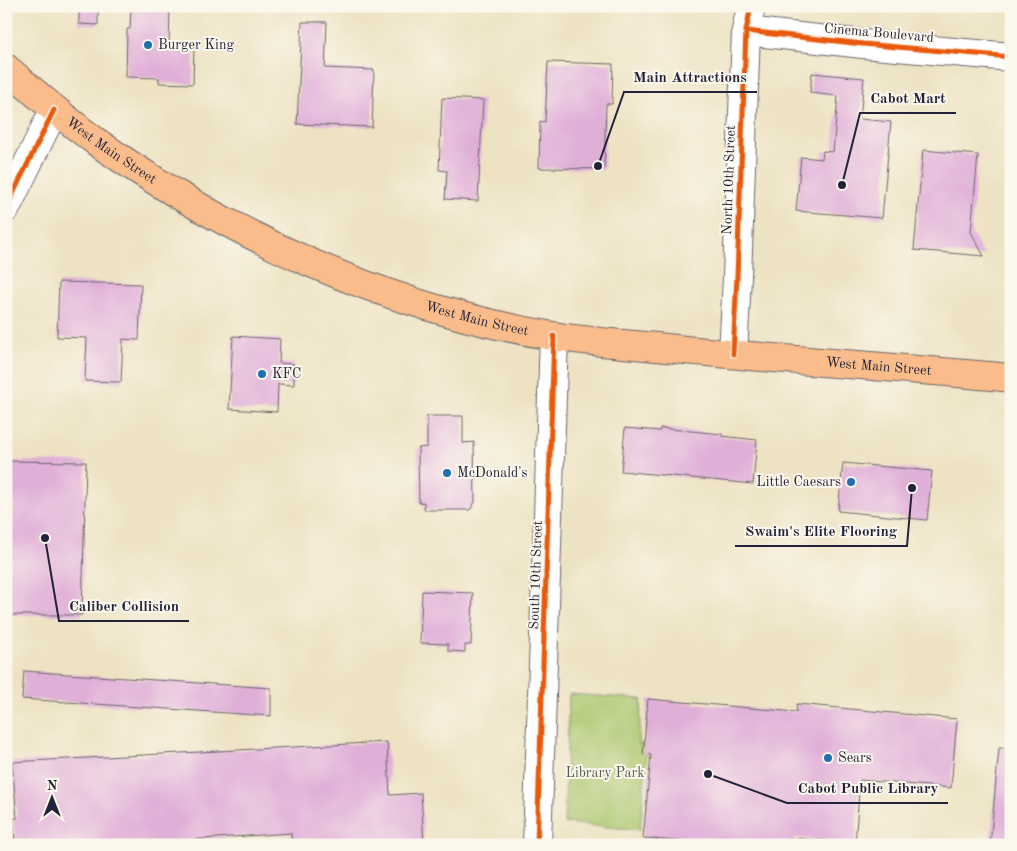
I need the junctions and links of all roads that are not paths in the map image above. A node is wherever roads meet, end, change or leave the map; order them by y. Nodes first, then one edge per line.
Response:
1 (748, 18) edge
2 (1011, 57) edge
3 (6, 68) edge
4 (54, 110) junction
5 (6, 208) edge
6 (554, 336) junction
7 (733, 354) junction
8 (1011, 378) edge
9 (537, 845) edge

1 - 2 street, Cinema Boulevard
1 - 7 street, North 10th Street
3 - 4 main road, West Main Street
4 - 5 street
4 - 6 main road, West Main Street
6 - 7 main road, West Main Street
6 - 9 street, South 10th Street
7 - 8 main road, West Main Street

